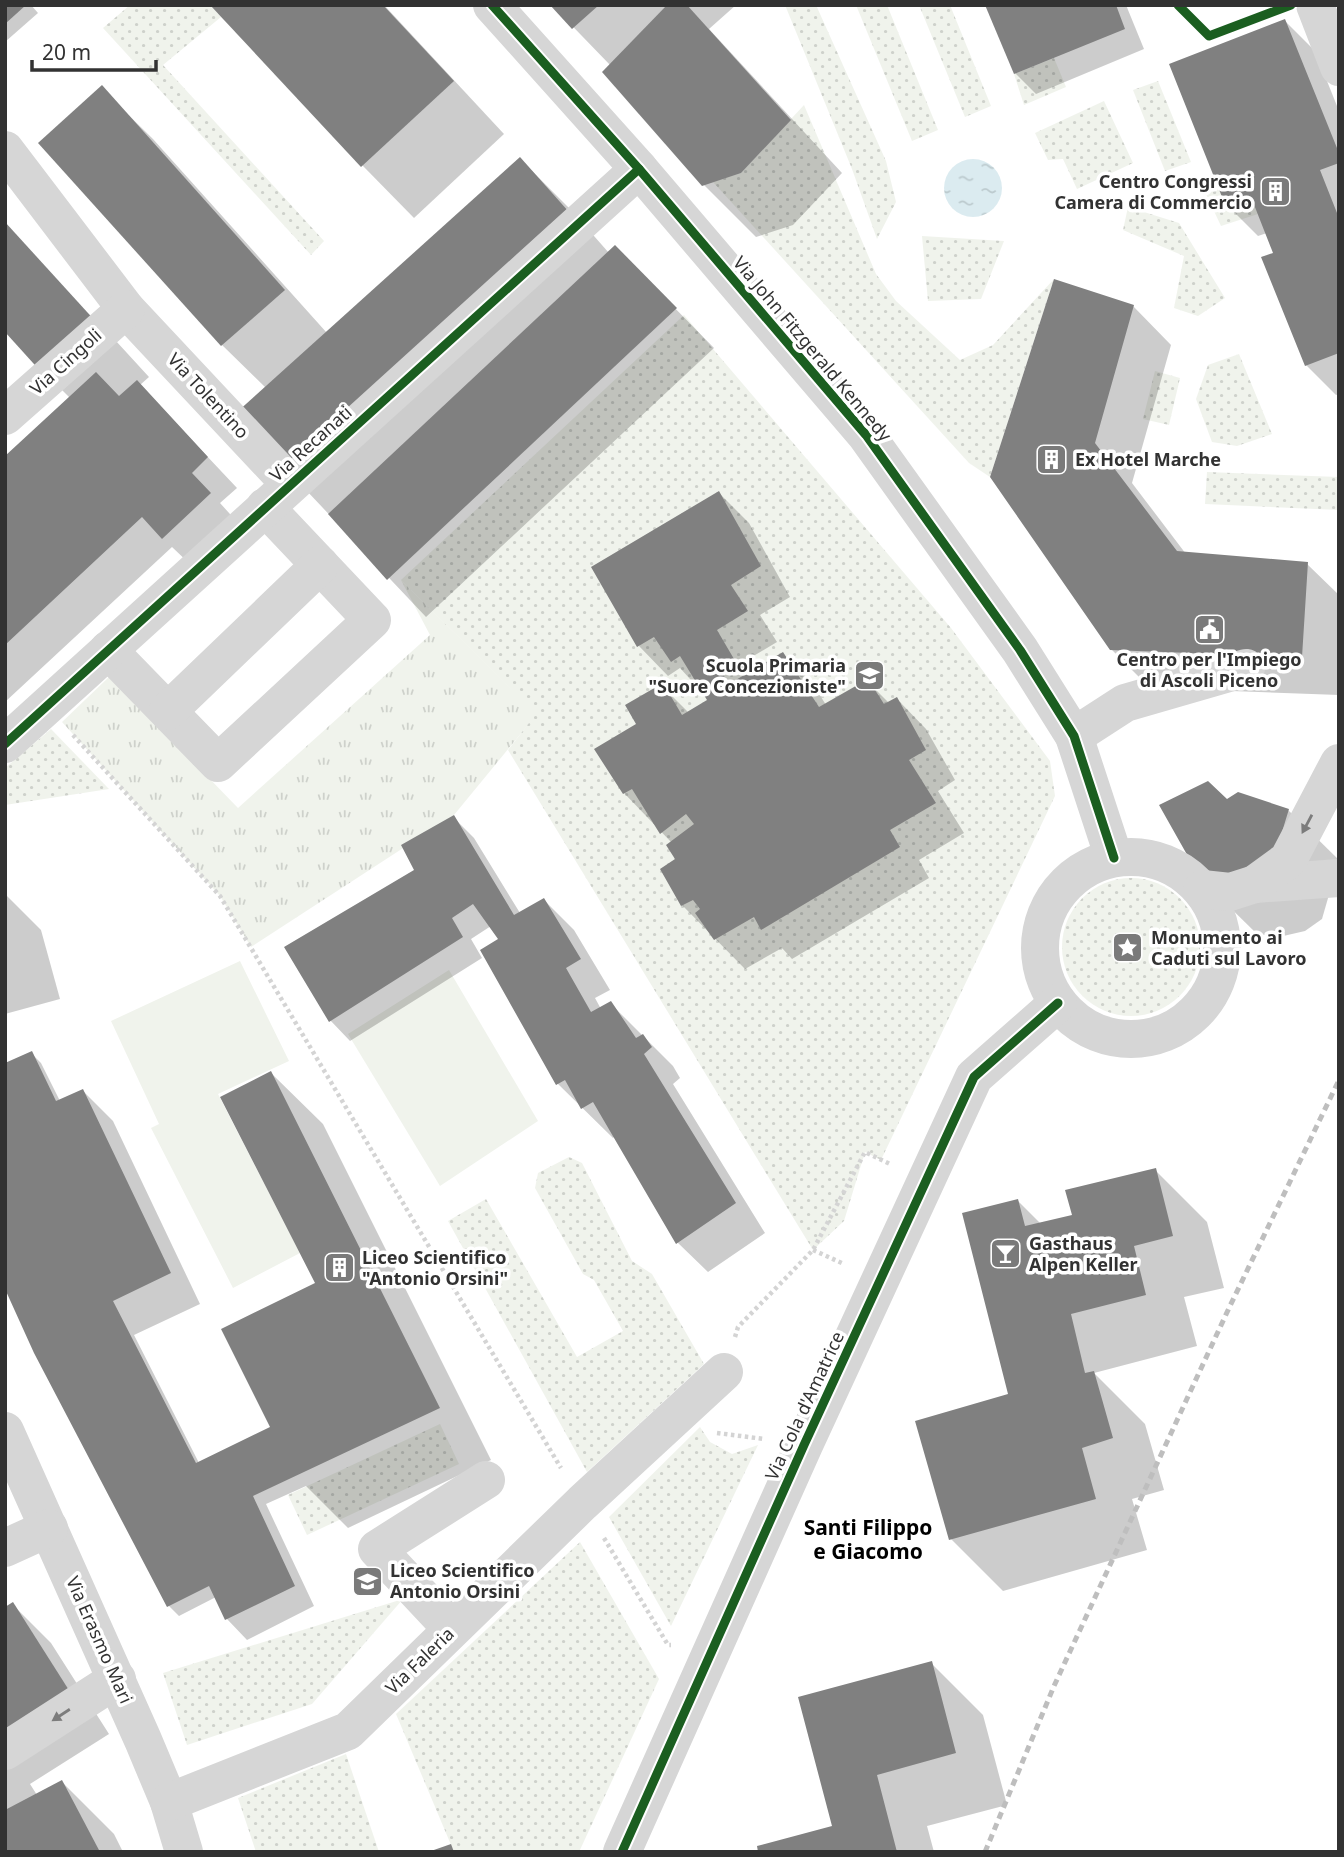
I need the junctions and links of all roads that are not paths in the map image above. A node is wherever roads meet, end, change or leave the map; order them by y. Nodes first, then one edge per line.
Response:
1 (492, 5) edge
2 (1315, 5) edge
3 (1339, 67) edge
4 (5, 150) edge
5 (639, 169) junction
6 (126, 309) junction
7 (9, 406) edge
8 (277, 496) junction
9 (320, 565) junction
10 (108, 650) junction
11 (1246, 668) dead end
12 (168, 711) junction
13 (1074, 736) junction
14 (5, 744) edge
15 (1339, 763) edge
16 (1114, 858) junction
17 (1339, 878) edge
18 (1255, 884) junction
19 (1202, 889) junction
20 (1058, 1003) junction
21 (724, 1372) road end
22 (5, 1431) edge
23 (486, 1480) dead end
24 (49, 1528) junction
25 (5, 1548) edge
26 (453, 1629) junction
27 (117, 1679) junction
28 (5, 1751) edge
29 (169, 1802) junction
30 (184, 1852) edge
31 (622, 1852) edge

1 - 5 street, Via John Fitzgerald Kennedy
2 - 3 street
4 - 6 street, Via Tolentino
5 - 8 street, Via Recanati
5 - 13 street, Via John Fitzgerald Kennedy
6 - 7 street, Via Cingoli
6 - 8 street, Via Tolentino
8 - 9 street, Via Tolentino
8 - 10 street, Via Recanati
9 - 12 street
9 - 12 street, Via Tolentino
10 - 12 street
10 - 14 street, Via Recanati
11 - 13 street
13 - 16 street, Via John Fitzgerald Kennedy
15 -> 18 street
16 - 19 street
16 - 20 street
17 - 18 street
18 - 19 street
19 - 20 street
20 - 31 street, Via Cola d'Amatrice
21 - 26 street, Via Faleria
22 - 24 street, Via Erasmo Mari
23 - 26 street
24 - 25 street
24 - 27 street, Via Erasmo Mari
26 - 29 street, Via Faleria
27 -> 28 street
27 - 29 street, Via Erasmo Mari
29 - 30 street, Via Erasmo Mari

